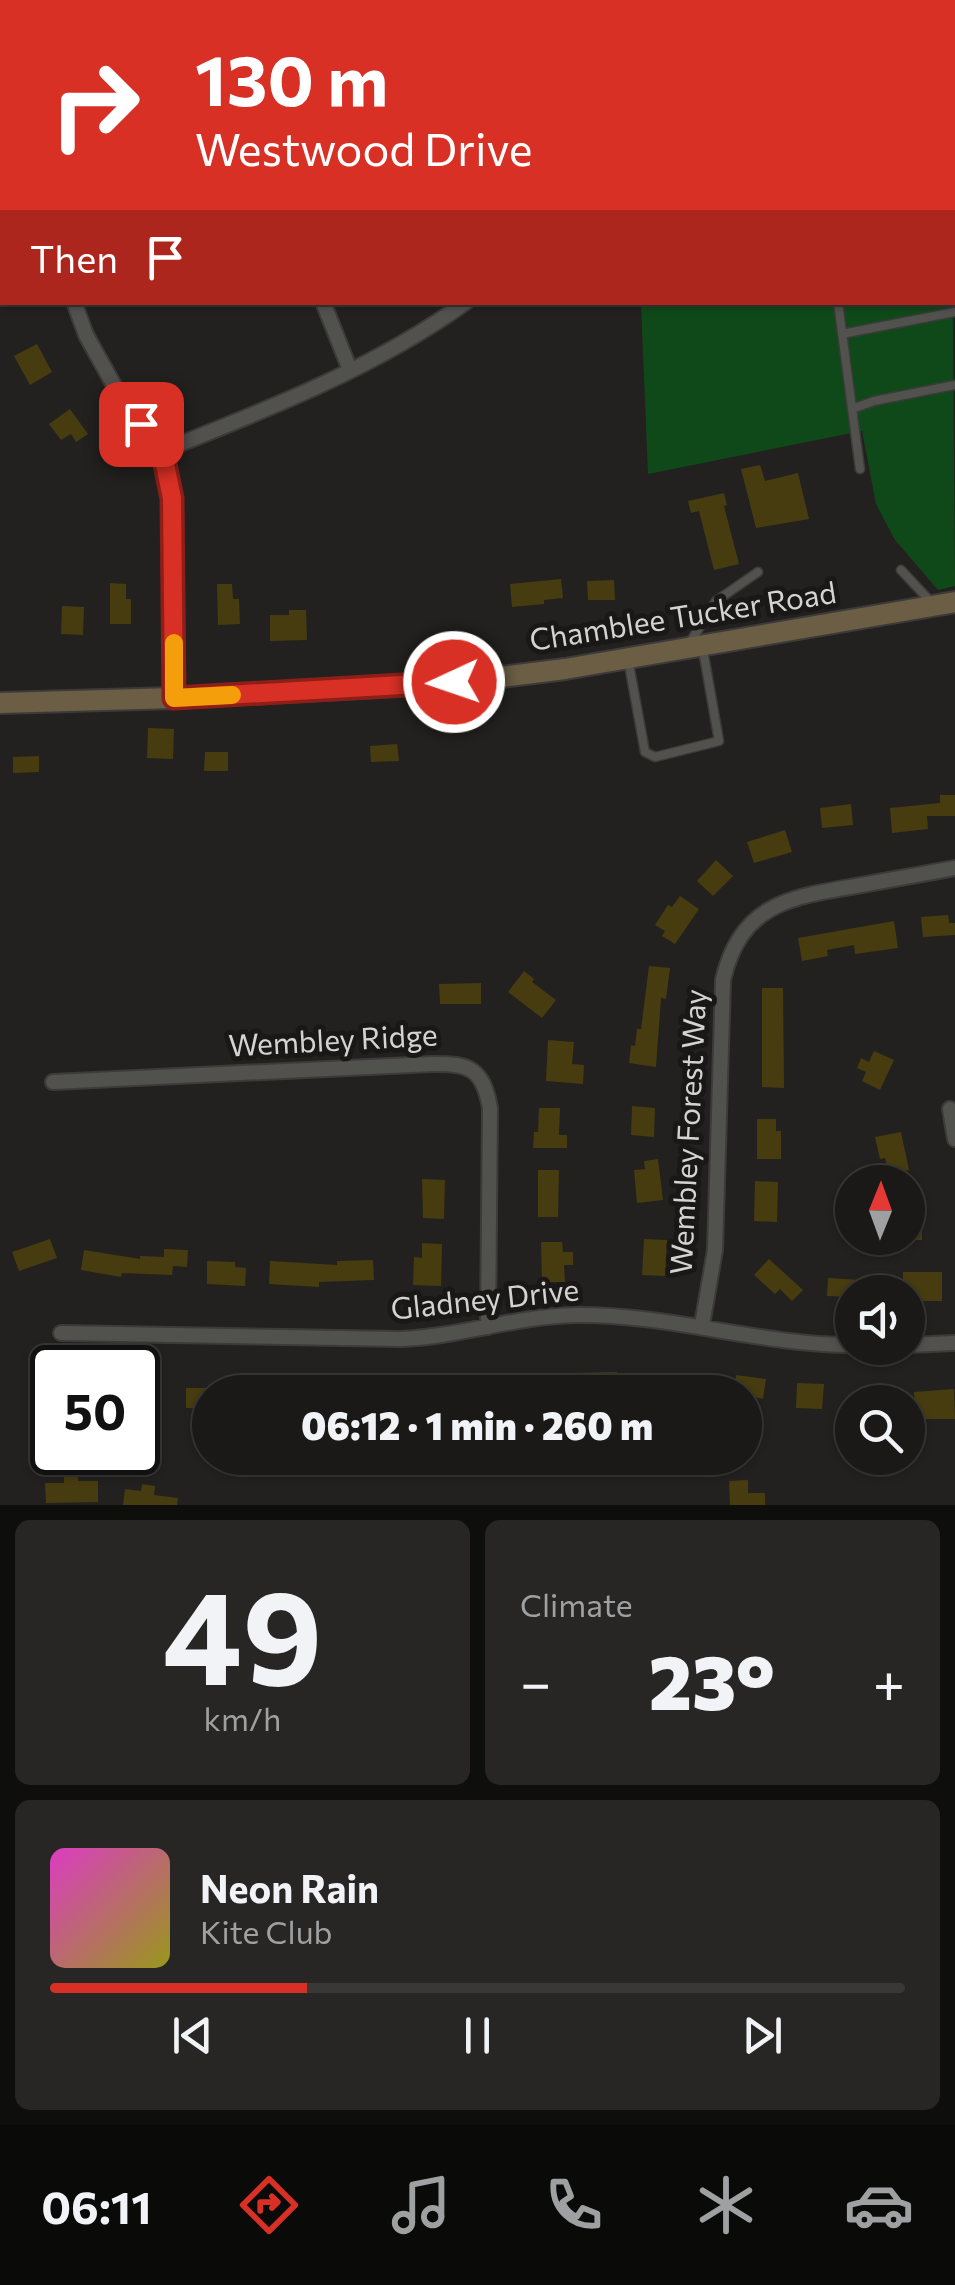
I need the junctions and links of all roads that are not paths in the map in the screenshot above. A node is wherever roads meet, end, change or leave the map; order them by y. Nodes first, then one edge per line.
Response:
1 (75, 305) edge
2 (324, 305) edge
3 (462, 305) edge
4 (838, 305) edge
5 (955, 312) edge
6 (842, 334) junction
7 (350, 370) junction
8 (955, 385) edge
9 (852, 409) junction
10 (162, 450) junction
11 (860, 469) dead end
12 (901, 570) dead end
13 (758, 572) dead end
14 (945, 604) edge
15 (695, 646) junction
16 (628, 658) junction
17 (174, 698) junction
18 (0, 702) edge
19 (955, 868) edge
20 (53, 1082) dead end
21 (950, 1108) dead end
22 (955, 1139) edge
23 (702, 1324) junction
24 (488, 1326) junction
25 (61, 1334) dead end
26 (835, 1343) edge
27 (955, 1343) edge
28 (925, 1344) edge

1 - 10 street
2 - 7 street
3 - 7 street
4 - 6 lane
5 - 6 lane
6 - 9 lane
7 - 10 street
8 - 9 lane
9 - 11 lane
10 - 17 street
12 - 14 lane
13 - 15 lane
14 - 15 main road, Chamblee Tucker Road
15 - 16 main road, Chamblee Tucker Road
15 - 16 lane
16 - 17 main road, Chamblee Tucker Road
17 - 18 main road, Chamblee Tucker Road
19 - 23 street, Wembley Forest Way
20 - 24 street, Wembley Ridge
21 - 22 street
23 - 24 street, Gladney Drive
23 - 26 street, Gladney Drive
24 - 25 street, Gladney Drive
27 - 28 street

